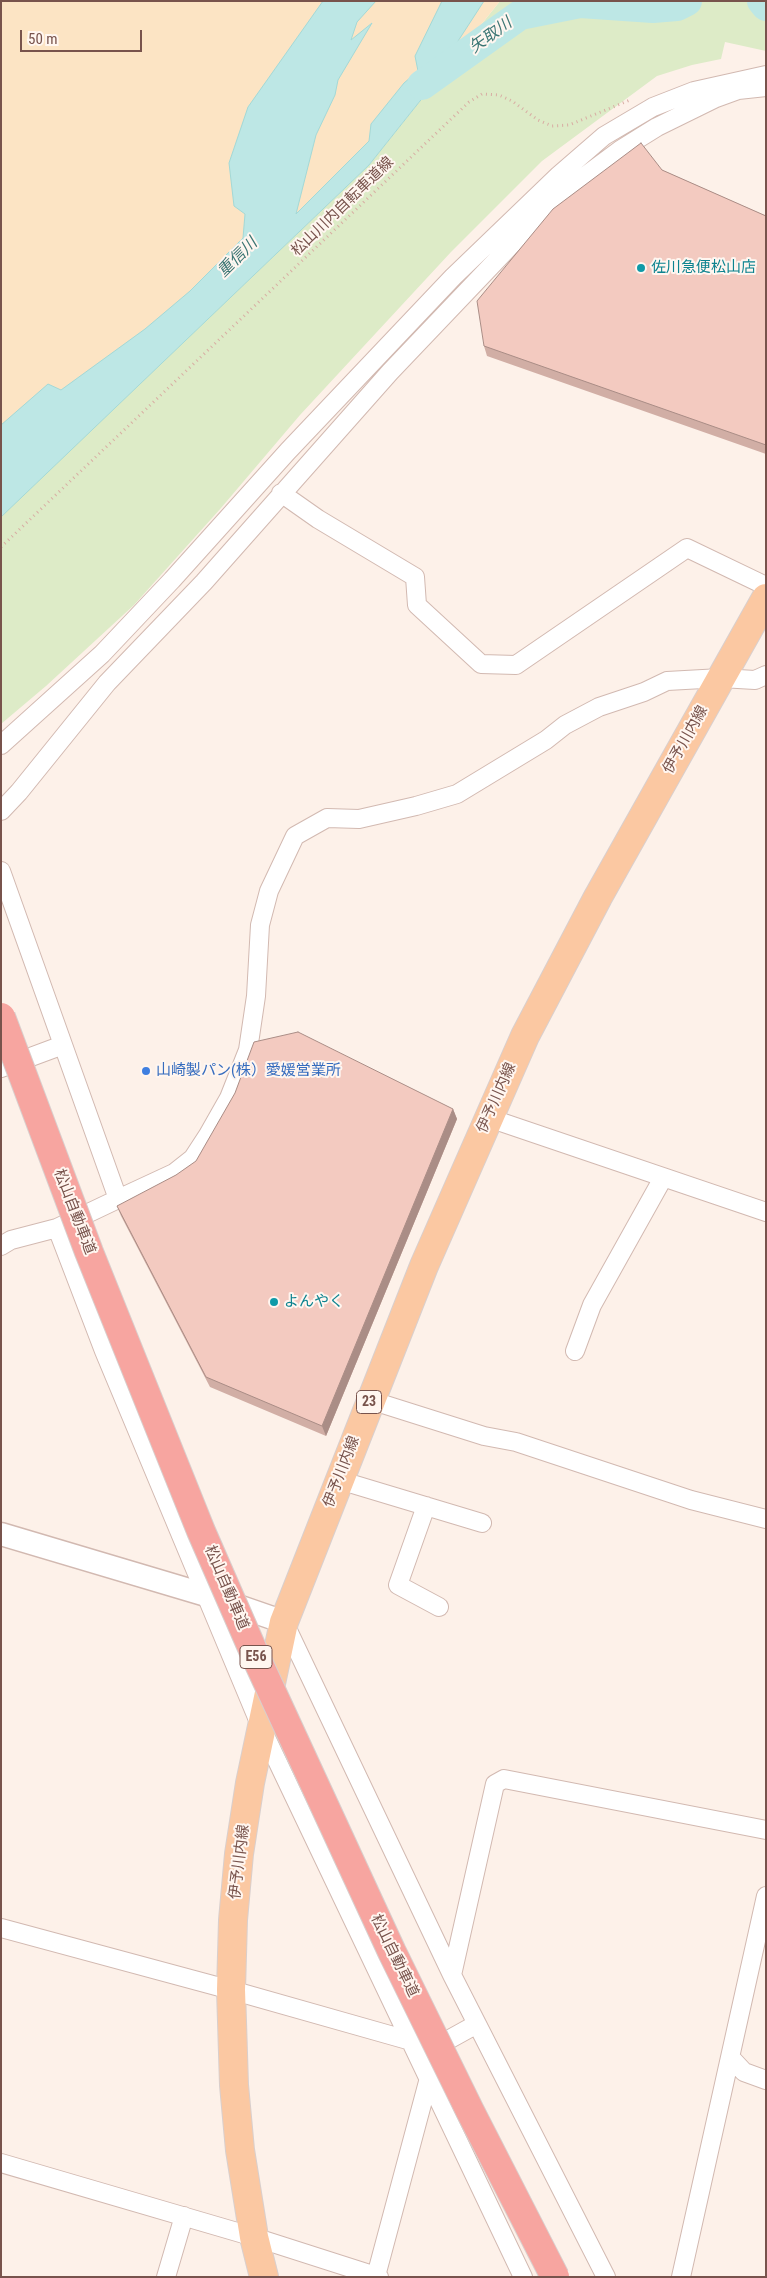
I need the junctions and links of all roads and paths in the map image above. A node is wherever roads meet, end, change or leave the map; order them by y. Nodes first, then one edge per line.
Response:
1 (766, 75) edge
2 (766, 87) edge
3 (635, 98) dead end
4 (281, 493) junction
5 (1, 547) edge
6 (766, 586) edge
7 (766, 598) edge
8 (766, 675) edge
9 (721, 678) junction
10 (1, 745) edge
11 (1, 811) edge
12 (1, 871) edge
13 (1, 1017) edge
14 (63, 1045) junction
15 (1, 1068) edge
16 (488, 1118) junction
17 (663, 1178) junction
18 (118, 1199) junction
19 (766, 1212) edge
20 (57, 1228) junction
21 (1, 1246) edge
22 (575, 1351) dead end
23 (370, 1400) junction
24 (339, 1480) junction
25 (426, 1506) junction
26 (766, 1520) edge
27 (482, 1523) dead end
28 (1, 1534) edge
29 (206, 1595) junction
30 (439, 1607) dead end
31 (284, 1622) junction
32 (261, 1727) junction
33 (766, 1830) edge
34 (766, 1896) edge
35 (1, 1928) edge
36 (452, 1975) junction
37 (231, 1990) junction
38 (477, 2024) junction
39 (415, 2049) junction
40 (730, 2058) junction
41 (429, 2078) junction
42 (766, 2080) edge
43 (1, 2163) edge
44 (184, 2216) junction
45 (254, 2237) junction
46 (378, 2276) edge
47 (166, 2277) edge
48 (264, 2277) edge
49 (523, 2277) edge
50 (555, 2277) edge
51 (606, 2277) edge
52 (681, 2277) edge

1 - 10 street
2 - 4 street
3 - 5 path, 松山川内自転車道線
4 - 6 street
4 - 11 street
7 - 9 main road, 伊予川内線 / 23
8 - 9 street
9 - 16 main road, 伊予川内線 / 23
9 - 18 street
12 - 14 street
13 - 50 highway, 松山自動車道 / E56, bridge
14 - 15 street
14 - 18 street
16 - 17 street
16 - 23 main road, 伊予川内線 / 23
17 - 19 street
17 - 22 street
18 - 20 street
20 - 21 street
20 - 29 street
23 - 24 main road, 伊予川内線 / 23
23 - 26 street
24 - 25 street
24 - 31 main road, 伊予川内線 / 23
25 - 27 street
25 - 30 street
28 - 29 street
29 - 31 street
29 - 32 street
31 - 32 main road, 伊予川内線 / 23
31 - 36 street
32 - 37 main road, 伊予川内線 / 23
32 - 39 street
33 - 36 street
34 - 40 street
35 - 37 street
36 - 38 street
37 - 39 street
37 - 45 main road, 伊予川内線 / 23
38 - 39 street
38 - 51 street
39 - 41 street
40 - 42 street
40 - 52 street
41 - 46 street
41 - 49 street
43 - 44 street
44 - 45 street
44 - 47 street
45 - 46 street
45 - 48 main road, 伊予川内線 / 23

